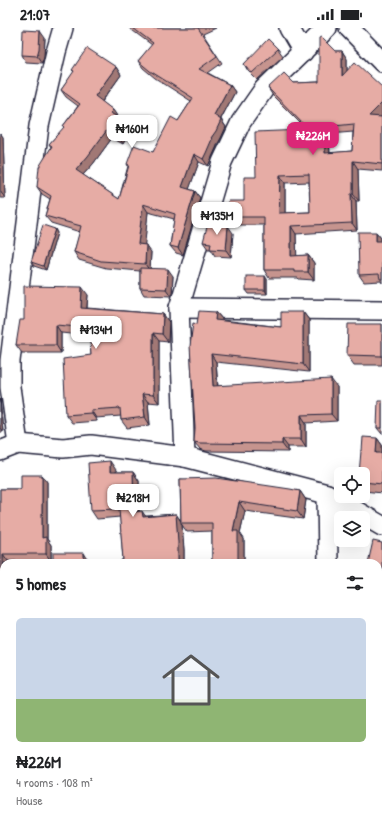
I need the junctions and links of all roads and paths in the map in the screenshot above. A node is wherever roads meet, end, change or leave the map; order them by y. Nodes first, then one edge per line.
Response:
1 (63, 28) edge
2 (289, 28) edge
3 (327, 28) edge
4 (349, 28) edge
5 (303, 52) junction
6 (382, 62) edge
7 (179, 308) junction
8 (382, 310) edge
9 (18, 444) junction
10 (0, 451) edge
11 (185, 456) junction
12 (327, 494) junction
13 (382, 526) edge
14 (328, 559) edge

1 - 9 street
2 - 5 street
3 - 5 street
4 - 6 street
5 - 7 street
7 - 8 street
7 - 11 street
9 - 10 street
9 - 11 street
11 - 12 street
12 - 13 street
12 - 14 street

